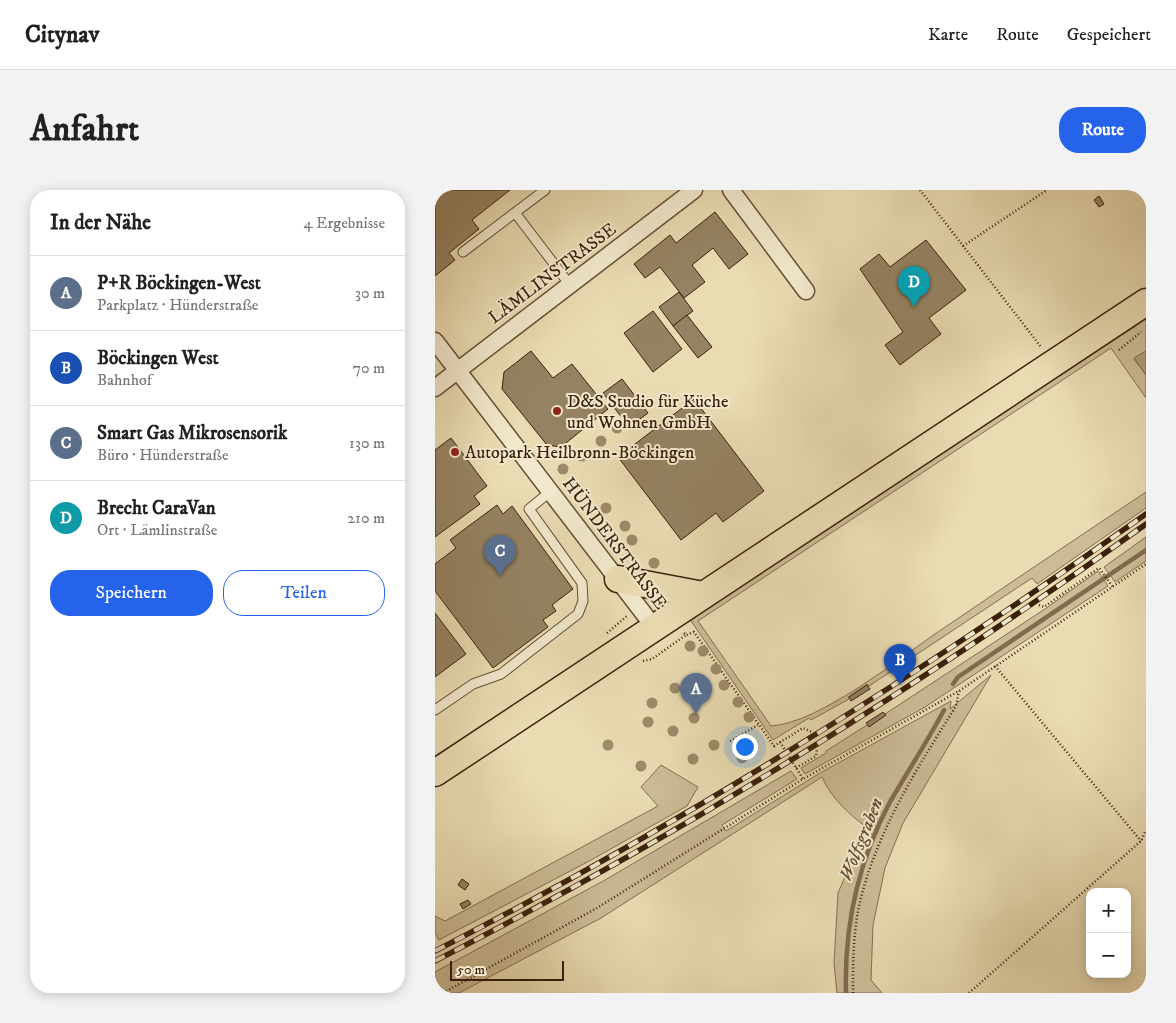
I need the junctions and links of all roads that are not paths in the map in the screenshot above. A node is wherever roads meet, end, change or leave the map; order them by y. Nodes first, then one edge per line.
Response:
1 (545, 190) edge
2 (694, 190) edge
3 (731, 190) edge
4 (516, 214) junction
5 (463, 252) dead end
6 (570, 285) junction
7 (806, 291) dead end
8 (1146, 302) edge
9 (435, 341) edge
10 (457, 370) junction
11 (435, 388) edge
12 (551, 491) junction
13 (618, 579) junction
14 (703, 595) junction
15 (653, 627) junction
16 (435, 710) edge
17 (435, 772) edge

1 - 4 lane
2 - 6 street, LÄMLINSTRASSE
3 - 7 street
4 - 5 lane
4 - 6 lane
6 - 10 street, LÄMLINSTRASSE
8 - 14 main road
9 - 10 street, HÜNDERSTRASSE
10 - 11 street, LÄMLINSTRASSE
10 - 12 street, HÜNDERSTRASSE
12 - 13 street, HÜNDERSTRASSE
12 - 16 lane
13 - 14 main road
13 - 15 street, HÜNDERSTRASSE
14 - 15 main road
15 - 17 main road

